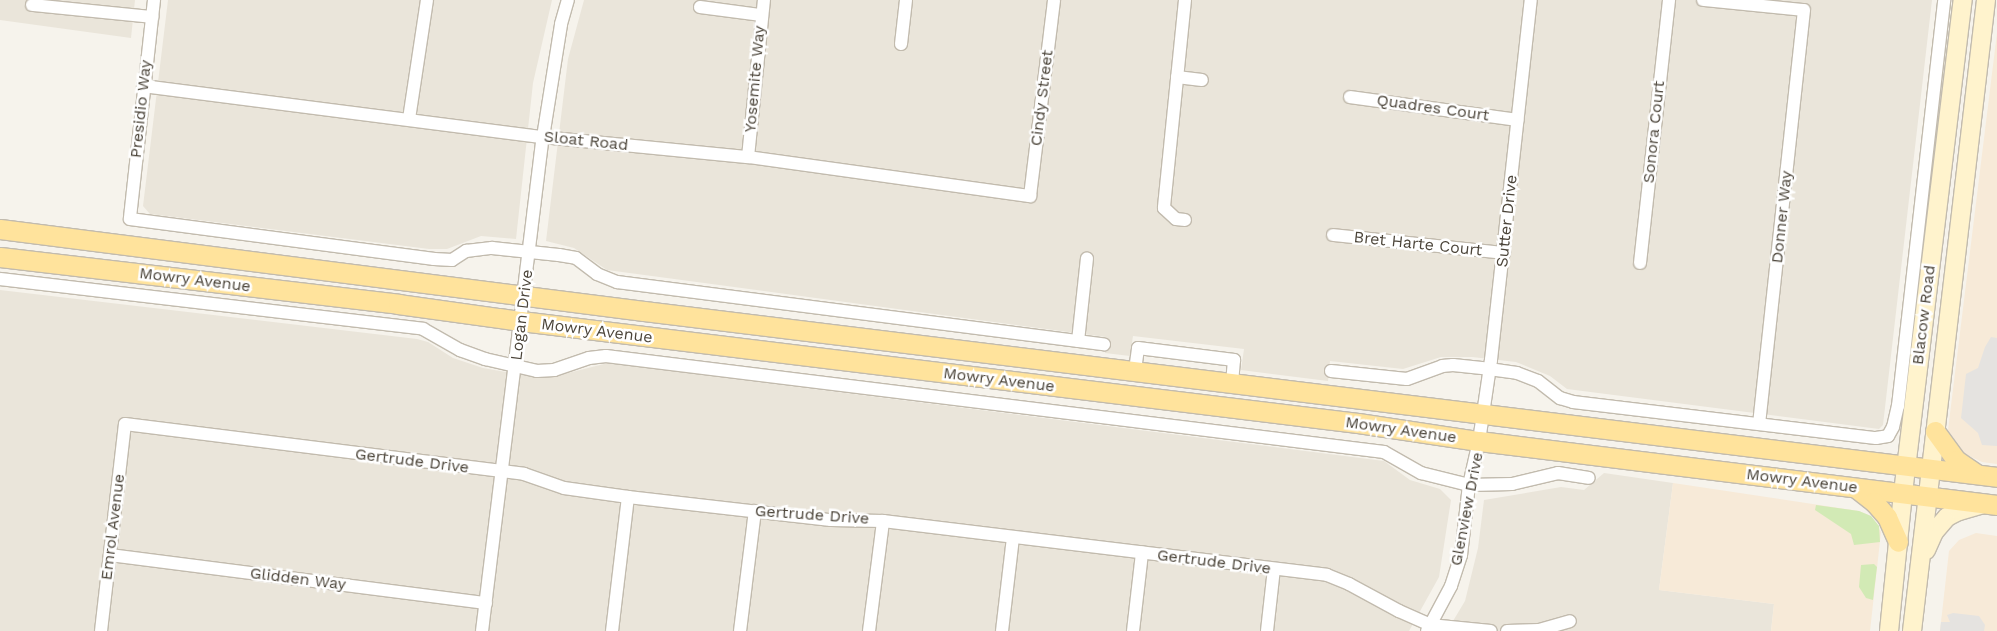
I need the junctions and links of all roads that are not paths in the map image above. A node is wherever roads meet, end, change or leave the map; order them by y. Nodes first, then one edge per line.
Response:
1 (154, 0) edge
2 (427, 0) edge
3 (568, 0) edge
4 (764, 0) edge
5 (906, 0) edge
6 (1054, 0) edge
7 (1185, 0) edge
8 (1531, 0) edge
9 (1669, 0) edge
10 (1704, 0) edge
11 (1944, 0) edge
12 (1963, 0) edge
13 (1986, 0) edge
14 (32, 5) dead end
15 (700, 7) dead end
16 (762, 15) junction
17 (152, 17) junction
18 (901, 44) dead end
19 (1177, 77) junction
20 (1202, 80) dead end
21 (143, 86) junction
22 (1350, 97) dead end
23 (409, 119) junction
24 (1517, 120) junction
25 (543, 137) junction
26 (748, 158) junction
27 (1030, 196) joint
28 (1185, 220) dead end
29 (0, 229) edge
30 (1333, 235) dead end
31 (530, 251) junction
32 (1504, 253) junction
33 (0, 257) edge
34 (1087, 258) dead end
35 (1640, 263) dead end
36 (0, 279) edge
37 (524, 294) junction
38 (521, 321) junction
39 (1078, 342) junction
40 (1104, 344) dead end
41 (516, 366) junction
42 (1490, 369) junction
43 (1332, 371) dead end
44 (1484, 413) junction
45 (125, 424) joint
46 (1759, 424) junction
47 (1935, 431) junction
48 (1480, 441) junction
49 (1906, 465) junction
50 (1930, 469) junction
51 (500, 472) junction
52 (1976, 474) junction
53 (1997, 477) edge
54 (1588, 478) dead end
55 (1469, 485) junction
56 (1855, 487) junction
57 (1903, 493) junction
58 (1927, 496) junction
59 (628, 497) junction
60 (1991, 504) edge
61 (755, 511) junction
62 (883, 521) junction
63 (1013, 538) junction
64 (1898, 542) junction
65 (1142, 553) junction
66 (110, 555) junction
67 (1274, 569) junction
68 (1919, 577) junction
69 (486, 603) junction
70 (1570, 621) dead end
71 (1429, 628) edge
72 (101, 631) edge
73 (482, 631) edge
74 (612, 631) edge
75 (740, 631) edge
76 (869, 631) edge
77 (1002, 631) edge
78 (1133, 631) edge
79 (1267, 631) edge
80 (1491, 631) edge
81 (1507, 631) edge
82 (1889, 631) edge
83 (1912, 631) edge

1 - 17 street, Presidio Way
2 - 23 street
3 - 25 street, Logan Drive
4 - 16 street, Yosemite Way
5 - 18 street
6 - 27 street, Cindy Street
7 - 19 street
8 - 24 street, Sutter Drive
9 - 35 street, Sonora Court
10 - 46 street, Donner Way
11 - 46 street, Blacow Road
12 - 49 main road, Blacow Road
13 - 47 main road, Blacow Road
14 - 17 street
15 - 16 street
16 - 26 street, Yosemite Way
17 - 21 street, Presidio Way
19 - 20 street
19 - 28 street
21 - 23 street, Sloat Road
21 - 31 street, Presidio Way
22 - 24 street, Quadres Court
23 - 25 street, Sloat Road
24 - 32 street, Sutter Drive
25 - 26 street, Sloat Road
25 - 31 street, Logan Drive
26 - 27 street, Sloat Road
29 - 37 main road, Mowry Avenue
30 - 32 street, Bret Harte Court
31 - 37 street, Logan Drive
31 - 39 street
32 - 42 street, Sutter Drive
33 - 38 main road, Mowry Avenue
34 - 39 street
36 - 41 street, Mowry Avenue
37 - 38 street, Logan Drive
37 - 44 main road, Mowry Avenue
38 - 41 street, Logan Drive
38 - 48 main road, Mowry Avenue
39 - 40 street
41 - 51 street, Logan Drive
41 - 55 street, Mowry Avenue
42 - 43 street
42 - 44 street, Sutter Drive
42 - 46 street
44 - 48 street, Sutter Drive
44 - 49 main road, Mowry Avenue
45 - 51 street, Gertrude Drive
45 - 66 street, Emrol Avenue
47 - 50 main road, Blacow Road
47 - 52 main road
48 - 55 street, Glenview Drive
48 - 56 main road, Mowry Avenue
49 - 50 main road, Mowry Avenue
49 - 57 main road, Blacow Road
50 - 52 main road, Mowry Avenue
50 - 58 main road, Blacow Road
51 - 59 street, Gertrude Drive
51 - 69 street, Logan Drive
52 - 53 main road, Mowry Avenue
54 - 55 street, Mowry Avenue
55 - 71 street, Glenview Drive
56 - 57 main road, Mowry Avenue
56 - 64 main road
57 - 58 main road, Mowry Avenue
57 - 64 main road, Blacow Road
58 - 60 main road, Mowry Avenue
58 - 68 main road, Blacow Road
59 - 61 street, Gertrude Drive
59 - 74 street
60 - 68 main road
61 - 62 street, Gertrude Drive
61 - 75 street
62 - 63 street, Gertrude Drive
62 - 76 street
63 - 65 street, Gertrude Drive
63 - 77 street
64 - 82 main road, Blacow Road
65 - 67 street, Gertrude Drive
65 - 78 street
66 - 69 street, Glidden Way
66 - 72 street, Emrol Avenue
67 - 71 street, Gertrude Drive
67 - 79 street
68 - 83 main road, Blacow Road
69 - 73 street, Logan Drive
70 - 81 street
71 - 80 street, Gertrude Drive

